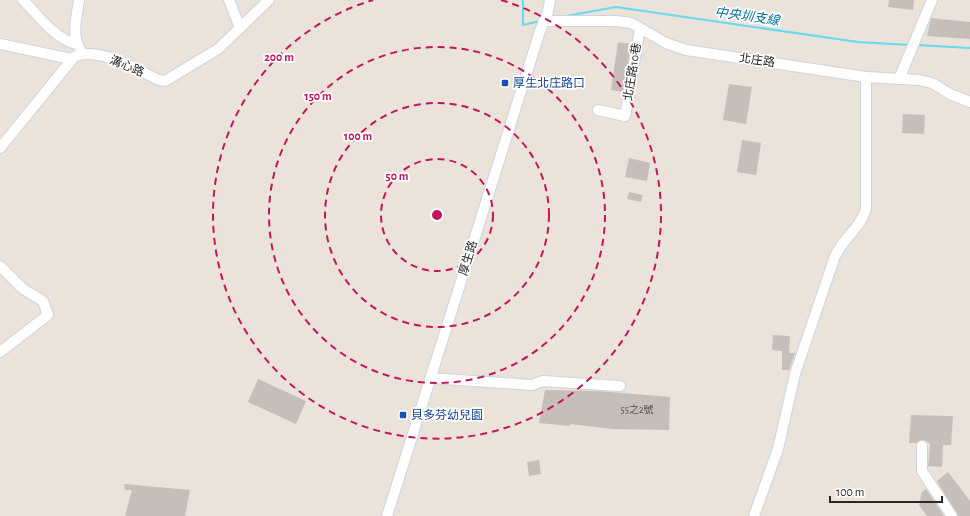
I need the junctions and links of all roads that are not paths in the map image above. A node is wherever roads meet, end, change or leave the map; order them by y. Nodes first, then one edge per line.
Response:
1 (23, 0) edge
2 (79, 0) edge
3 (228, 0) edge
4 (269, 0) edge
5 (550, 0) edge
6 (932, 0) edge
7 (544, 22) junction
8 (240, 28) junction
9 (640, 28) junction
10 (0, 44) edge
11 (76, 44) junction
12 (83, 53) junction
13 (71, 59) junction
14 (866, 77) junction
15 (899, 79) junction
16 (970, 102) edge
17 (598, 110) dead end
18 (0, 148) edge
19 (0, 266) edge
20 (0, 352) edge
21 (430, 378) junction
22 (620, 386) dead end
23 (922, 446) dead end
24 (387, 516) edge
25 (754, 516) edge
26 (952, 516) edge

1 - 11 street
2 - 11 street
3 - 8 street
4 - 8 street, 溝心路
5 - 7 street, 厚生路
6 - 15 street
7 - 9 street, 北庄路
7 - 21 street, 厚生路
8 - 12 street, 溝心路
9 - 14 street, 北庄路
9 - 17 street, 北庄路10巷
10 - 13 street
11 - 12 street
12 - 13 street
13 - 18 street
14 - 15 street, 北庄路
14 - 25 street
15 - 16 street, 北庄路
19 - 20 street
21 - 22 street
21 - 24 street, 厚生路
23 - 26 street

